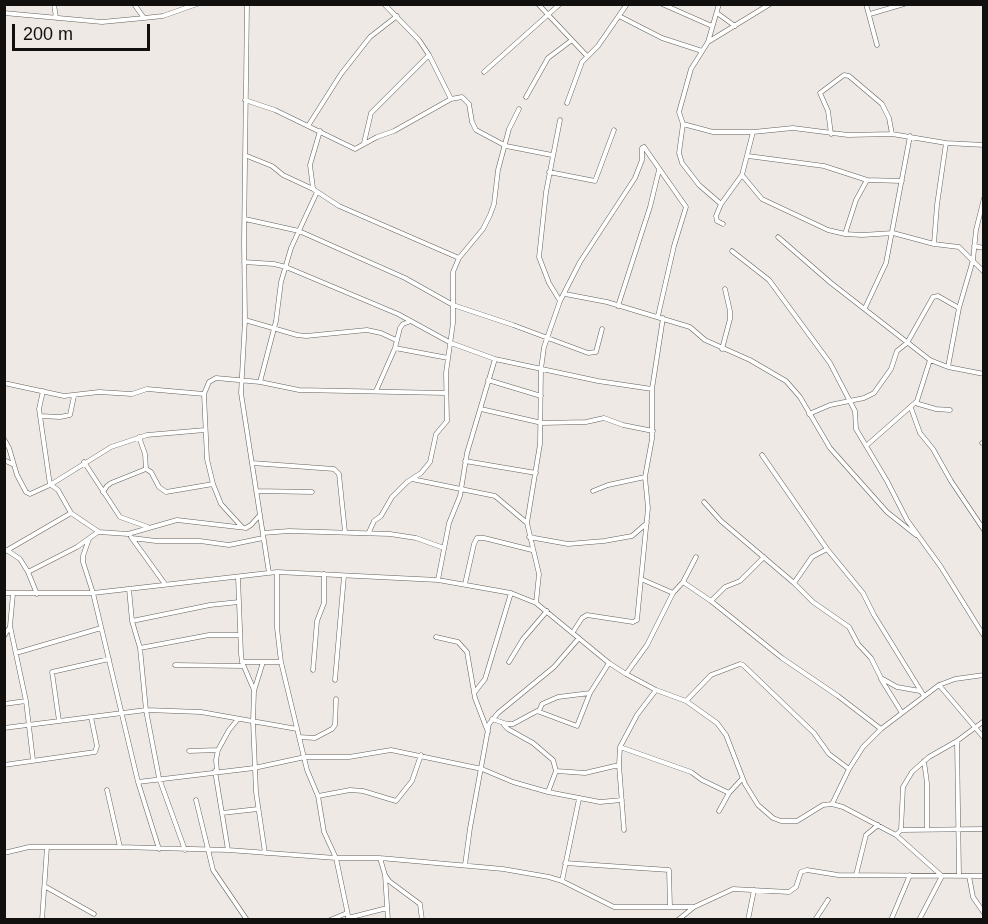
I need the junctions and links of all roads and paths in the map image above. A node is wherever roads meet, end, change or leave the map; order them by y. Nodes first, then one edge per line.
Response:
1 (54, 4) edge
2 (134, 4) edge
3 (197, 4) edge
4 (384, 4) edge
5 (538, 4) edge
6 (560, 4) edge
7 (627, 4) edge
8 (662, 4) edge
9 (719, 4) edge
10 (770, 4) edge
11 (866, 4) edge
12 (904, 4) edge
13 (248, 5) edge
14 (4, 13) edge
15 (717, 13) junction
16 (547, 14) junction
17 (869, 14) junction
18 (397, 16) junction
19 (619, 16) junction
20 (56, 18) junction
21 (144, 18) junction
22 (712, 26) junction
23 (735, 26) junction
24 (572, 40) junction
25 (708, 42) junction
26 (877, 45) dead end
27 (702, 51) junction
28 (429, 55) junction
29 (587, 56) junction
30 (484, 72) dead end
31 (526, 97) dead end
32 (451, 99) junction
33 (245, 100) junction
34 (567, 103) dead end
35 (519, 109) dead end
36 (560, 120) dead end
37 (683, 124) junction
38 (308, 126) junction
39 (614, 130) dead end
40 (320, 131) junction
41 (753, 132) junction
42 (831, 134) junction
43 (892, 134) junction
44 (910, 136) junction
45 (946, 143) junction
46 (364, 145) junction
47 (984, 145) edge
48 (506, 146) junction
49 (552, 155) junction
50 (246, 156) junction
51 (748, 156) junction
52 (660, 170) junction
53 (549, 172) junction
54 (742, 175) junction
55 (867, 180) junction
56 (902, 181) junction
57 (315, 190) junction
58 (984, 198) edge
59 (721, 204) junction
60 (245, 219) junction
61 (723, 224) dead end
62 (299, 231) junction
63 (893, 233) junction
64 (845, 234) junction
65 (778, 237) dead end
66 (934, 243) junction
67 (974, 246) junction
68 (984, 248) edge
69 (732, 251) dead end
70 (459, 258) junction
71 (973, 260) junction
72 (244, 262) junction
73 (286, 267) junction
74 (984, 272) edge
75 (725, 289) dead end
76 (565, 294) junction
77 (560, 301) junction
78 (453, 306) junction
79 (618, 306) junction
80 (865, 308) junction
81 (959, 308) junction
82 (660, 317) junction
83 (245, 320) junction
84 (412, 321) junction
85 (274, 328) junction
86 (602, 329) dead end
87 (547, 338) junction
88 (396, 340) junction
89 (451, 343) junction
90 (907, 343) junction
91 (395, 348) junction
92 (722, 349) junction
93 (448, 358) junction
94 (495, 359) junction
95 (930, 360) junction
96 (948, 367) junction
97 (541, 369) junction
98 (984, 374) edge
99 (241, 379) junction
100 (488, 380) junction
101 (260, 382) junction
102 (4, 383) edge
103 (652, 389) junction
104 (376, 391) junction
105 (42, 392) junction
106 (445, 393) junction
107 (204, 394) junction
108 (74, 396) junction
109 (541, 396) junction
110 (849, 399) junction
111 (915, 403) junction
112 (911, 408) junction
113 (481, 409) junction
114 (950, 410) dead end
115 (810, 414) junction
116 (40, 416) junction
117 (542, 423) junction
118 (204, 430) junction
119 (652, 431) junction
120 (139, 437) junction
121 (4, 439) edge
122 (866, 446) junction
123 (762, 455) dead end
124 (4, 460) edge
125 (465, 461) junction
126 (84, 462) junction
127 (252, 463) junction
128 (13, 465) junction
129 (146, 469) junction
130 (537, 472) junction
131 (645, 477) junction
132 (411, 479) junction
133 (213, 484) junction
134 (50, 485) junction
135 (461, 489) junction
136 (256, 491) junction
137 (593, 491) dead end
138 (103, 492) junction
139 (312, 492) dead end
140 (704, 502) dead end
141 (71, 513) junction
142 (259, 516) junction
143 (527, 523) junction
144 (647, 523) junction
145 (150, 527) junction
146 (242, 527) junction
147 (984, 530) edge
148 (99, 532) junction
149 (345, 532) junction
150 (369, 532) junction
151 (263, 533) junction
152 (130, 536) junction
153 (529, 537) junction
154 (919, 537) junction
155 (263, 538) junction
156 (89, 539) junction
157 (444, 548) junction
158 (827, 549) junction
159 (532, 550) junction
160 (6, 551) edge
161 (696, 557) dead end
162 (764, 557) junction
163 (28, 572) junction
164 (277, 572) junction
165 (269, 573) junction
166 (324, 574) junction
167 (344, 576) junction
168 (238, 577) junction
169 (641, 579) junction
170 (438, 580) junction
171 (683, 582) junction
172 (794, 583) junction
173 (465, 584) junction
174 (166, 585) junction
175 (129, 589) junction
176 (674, 592) junction
177 (4, 593) edge
178 (93, 593) junction
179 (511, 593) junction
180 (13, 594) junction
181 (37, 594) junction
182 (239, 602) junction
183 (711, 602) junction
184 (536, 603) junction
185 (547, 611) junction
186 (132, 621) junction
187 (8, 623) edge
188 (101, 628) junction
189 (573, 632) junction
190 (240, 634) junction
191 (4, 636) edge
192 (984, 636) edge
193 (436, 637) dead end
194 (579, 638) junction
195 (140, 648) junction
196 (16, 653) junction
197 (109, 658) junction
198 (263, 662) junction
199 (281, 662) junction
200 (509, 662) dead end
201 (609, 663) junction
202 (243, 664) junction
203 (175, 665) dead end
204 (313, 670) dead end
205 (626, 674) junction
206 (984, 675) edge
207 (881, 678) junction
208 (335, 680) dead end
209 (939, 686) junction
210 (656, 690) junction
211 (254, 691) junction
212 (921, 691) junction
213 (474, 693) junction
214 (590, 693) junction
215 (924, 696) junction
216 (336, 699) dead end
217 (26, 701) junction
218 (686, 701) junction
219 (4, 704) edge
220 (146, 710) junction
221 (539, 711) junction
222 (122, 712) junction
223 (902, 713) junction
224 (91, 717) junction
225 (238, 718) junction
226 (492, 719) junction
227 (59, 721) junction
228 (253, 721) junction
229 (984, 721) edge
230 (503, 724) junction
231 (29, 726) junction
232 (4, 728) edge
233 (975, 728) junction
234 (297, 729) junction
235 (881, 729) junction
236 (488, 733) junction
237 (299, 737) junction
238 (984, 738) edge
239 (957, 741) junction
240 (620, 747) junction
241 (218, 750) junction
242 (189, 751) dead end
243 (421, 755) junction
244 (305, 757) junction
245 (33, 760) junction
246 (924, 761) junction
247 (4, 765) edge
248 (619, 765) junction
249 (254, 768) junction
250 (482, 769) junction
251 (849, 769) junction
252 (216, 771) junction
253 (556, 771) junction
254 (159, 778) junction
255 (742, 778) junction
256 (138, 782) junction
257 (106, 790) dead end
258 (548, 792) junction
259 (729, 793) junction
260 (318, 796) junction
261 (579, 799) junction
262 (196, 800) dead end
263 (622, 800) junction
264 (832, 804) junction
265 (258, 808) junction
266 (719, 811) dead end
267 (222, 813) junction
268 (878, 825) junction
269 (927, 829) junction
270 (984, 829) edge
271 (624, 830) dead end
272 (901, 830) junction
273 (958, 830) junction
274 (896, 835) junction
275 (47, 847) junction
276 (120, 847) junction
277 (159, 849) junction
278 (185, 850) junction
279 (209, 850) junction
280 (228, 850) junction
281 (4, 853) edge
282 (265, 853) junction
283 (336, 858) junction
284 (380, 858) junction
285 (565, 863) junction
286 (465, 865) junction
287 (910, 874) junction
288 (385, 875) junction
289 (856, 875) junction
290 (942, 876) junction
291 (959, 876) junction
292 (969, 876) junction
293 (984, 876) edge
294 (562, 881) junction
295 (46, 887) junction
296 (754, 890) junction
297 (828, 900) dead end
298 (669, 907) junction
299 (694, 907) junction
300 (387, 908) junction
301 (984, 913) edge
302 (94, 914) dead end
303 (348, 917) edge
304 (42, 920) edge
305 (247, 920) edge
306 (330, 920) edge
307 (388, 920) edge
308 (422, 920) edge
309 (678, 920) edge
310 (748, 920) edge
311 (815, 920) edge
312 (891, 920) edge
313 (918, 920) edge

1 - 20 street
2 - 21 street
3 - 21 street
4 - 18 street
5 - 16 street
6 - 16 street
7 - 19 street
8 - 22 street
9 - 15 street
10 - 23 street
11 - 17 street
12 - 17 street
13 - 33 street
14 - 20 street
15 - 22 street
15 - 23 street
16 - 24 street
16 - 30 street
17 - 26 street
18 - 28 street
18 - 38 street
19 - 27 street
19 - 29 street
20 - 21 street
22 - 25 street
23 - 25 street
24 - 29 street
24 - 31 street
25 - 27 street
27 - 37 street
28 - 32 street
28 - 46 street
29 - 34 street
32 - 46 street
32 - 48 street
33 - 38 street
33 - 50 street
35 - 48 street
36 - 49 street
37 - 41 street
37 - 59 street
38 - 40 street
39 - 53 street
40 - 46 street
40 - 57 street
41 - 42 street
41 - 51 street
42 - 43 street
42 - 43 street
43 - 44 street
44 - 45 street
44 - 56 street
45 - 47 street
45 - 66 street
48 - 49 street
48 - 70 street
49 - 53 street
50 - 57 street
50 - 60 street
51 - 54 street
51 - 55 street
52 - 76 street
52 - 79 street
52 - 82 street
53 - 77 street
54 - 59 street
54 - 64 street
55 - 56 street
55 - 64 street
56 - 63 street
57 - 62 street
57 - 70 street
58 - 67 street
59 - 61 street
60 - 62 street
60 - 72 street
62 - 73 street
62 - 78 street
63 - 64 street
63 - 66 street
63 - 80 street
65 - 80 street
66 - 71 street
67 - 68 street
67 - 71 street
69 - 110 street
70 - 78 street
71 - 74 street
71 - 81 street
72 - 73 street
72 - 83 street
73 - 84 street
73 - 85 street
75 - 92 street
76 - 77 street
76 - 79 street
77 - 87 street
78 - 87 street
78 - 89 street
79 - 82 street
80 - 90 street
81 - 90 street
81 - 96 street
82 - 92 street
82 - 103 street
83 - 85 street
83 - 99 street
84 - 88 street
84 - 89 street
85 - 88 street
85 - 101 street
86 - 87 street
87 - 97 street
88 - 91 street
89 - 93 street
89 - 94 street
90 - 95 street
90 - 110 street
91 - 93 street
91 - 104 street
92 - 115 street
93 - 106 street
94 - 97 street
94 - 100 street
95 - 96 street
95 - 111 street
96 - 98 street
97 - 103 street
97 - 109 street
99 - 101 street
99 - 107 street
99 - 127 street
100 - 109 street
100 - 113 street
101 - 104 street
102 - 105 street
103 - 119 street
104 - 106 street
105 - 108 street
105 - 116 street
106 - 132 street
107 - 108 street
107 - 118 street
108 - 116 street
109 - 117 street
110 - 115 street
110 - 122 street
111 - 112 street
111 - 114 street
112 - 122 street
112 - 147 street
113 - 117 street
113 - 125 street
115 - 154 street
116 - 134 street
117 - 119 street
117 - 130 street
118 - 120 street
118 - 133 street
119 - 131 street
120 - 126 street
120 - 129 street
121 - 128 street
122 - 154 street
123 - 158 street
124 - 128 street
125 - 130 street
125 - 135 street
126 - 134 street
126 - 138 street
127 - 136 street
127 - 149 street
128 - 134 street
129 - 133 street
129 - 138 street
130 - 143 street
131 - 137 street
131 - 144 street
132 - 135 street
132 - 150 street
133 - 146 street
134 - 141 street
135 - 143 street
135 - 157 street
136 - 139 street
136 - 142 street
138 - 145 street
140 - 162 street
141 - 148 street
141 - 160 street
142 - 146 street
142 - 151 street
143 - 153 street
144 - 153 street
144 - 169 street
145 - 146 street
145 - 152 street
148 - 152 street
148 - 156 street
149 - 150 street
149 - 151 street
150 - 157 street
151 - 155 street
152 - 155 street
152 - 174 street
153 - 159 street
154 - 192 street
155 - 165 street
156 - 163 street
156 - 178 street
157 - 170 street
158 - 172 street
158 - 212 street
159 - 173 street
159 - 184 street
160 - 163 street
161 - 171 street
162 - 172 street
162 - 183 street
163 - 181 street
164 - 165 street
164 - 166 street
164 - 199 street
165 - 168 street
166 - 167 street
166 - 204 street
167 - 170 street
167 - 208 street
168 - 174 street
168 - 182 street
169 - 176 street
169 - 189 street
170 - 173 street
171 - 176 street
171 - 183 street
172 - 207 street
173 - 179 street
174 - 175 street
175 - 178 street
175 - 186 street
176 - 205 street
177 - 180 street
178 - 181 street
178 - 188 street
179 - 184 street
179 - 213 street
180 - 181 street
180 - 187 street
182 - 186 street
182 - 190 street
183 - 235 street
184 - 185 street
185 - 189 street
185 - 200 street
186 - 195 street
187 - 191 street
187 - 196 street
188 - 196 street
188 - 197 street
189 - 194 street
190 - 195 street
190 - 202 street
193 - 213 street
194 - 201 street
194 - 226 street
195 - 220 street
196 - 217 street
197 - 222 street
197 - 227 street
198 - 199 street
198 - 202 street
198 - 211 street
199 - 234 street
201 - 205 street
201 - 214 street
202 - 203 street
202 - 211 street
205 - 210 street
206 - 209 street
207 - 212 street
207 - 223 street
209 - 215 street
209 - 233 street
210 - 218 street
210 - 240 street
211 - 228 street
212 - 215 street
213 - 236 street
214 - 221 street
214 - 221 street
215 - 223 street
216 - 237 street
217 - 219 street
217 - 231 street
218 - 251 street
218 - 255 street
220 - 222 street
220 - 225 street
220 - 254 street
221 - 230 street
222 - 224 street
222 - 256 street
223 - 235 street
224 - 227 street
224 - 245 street
225 - 228 street
225 - 241 street
226 - 230 street
226 - 236 street
227 - 231 street
228 - 234 street
228 - 249 street
229 - 233 street
230 - 253 street
231 - 232 street
231 - 245 street
233 - 238 street
233 - 239 street
234 - 237 street
235 - 251 street
236 - 250 street
237 - 244 street
239 - 246 street
239 - 273 street
240 - 248 street
240 - 259 street
241 - 242 street
241 - 252 street
243 - 244 street
243 - 250 street
243 - 260 street
244 - 249 street
244 - 260 street
245 - 247 street
246 - 269 street
246 - 272 street
248 - 253 street
248 - 263 street
249 - 252 street
249 - 265 street
250 - 258 street
250 - 286 street
251 - 264 street
252 - 254 street
252 - 267 street
253 - 258 street
254 - 256 street
254 - 278 street
255 - 259 street
255 - 264 street
256 - 277 street
257 - 276 street
258 - 261 street
259 - 266 street
260 - 283 street
261 - 263 street
261 - 285 street
262 - 279 street
263 - 271 street
264 - 268 street
265 - 267 street
265 - 282 street
267 - 280 street
268 - 274 street
268 - 289 street
269 - 272 street
269 - 273 street
270 - 273 street
272 - 274 street
273 - 291 street
274 - 290 street
275 - 276 street
275 - 281 street
275 - 295 street
276 - 277 street
277 - 278 street
278 - 279 street
279 - 280 street
279 - 305 street
280 - 282 street
282 - 283 street
283 - 284 street
283 - 303 street
284 - 286 street
284 - 288 street
285 - 294 street
285 - 298 street
286 - 294 street
287 - 289 street
287 - 290 street
287 - 312 street
288 - 300 street
288 - 308 street
289 - 296 street
290 - 291 street
290 - 313 street
291 - 292 street
292 - 293 street
292 - 301 street
294 - 298 street
295 - 302 street
295 - 304 street
296 - 299 street
296 - 310 street
297 - 311 street
298 - 299 street
299 - 309 street
300 - 303 street
300 - 307 street
303 - 306 street

